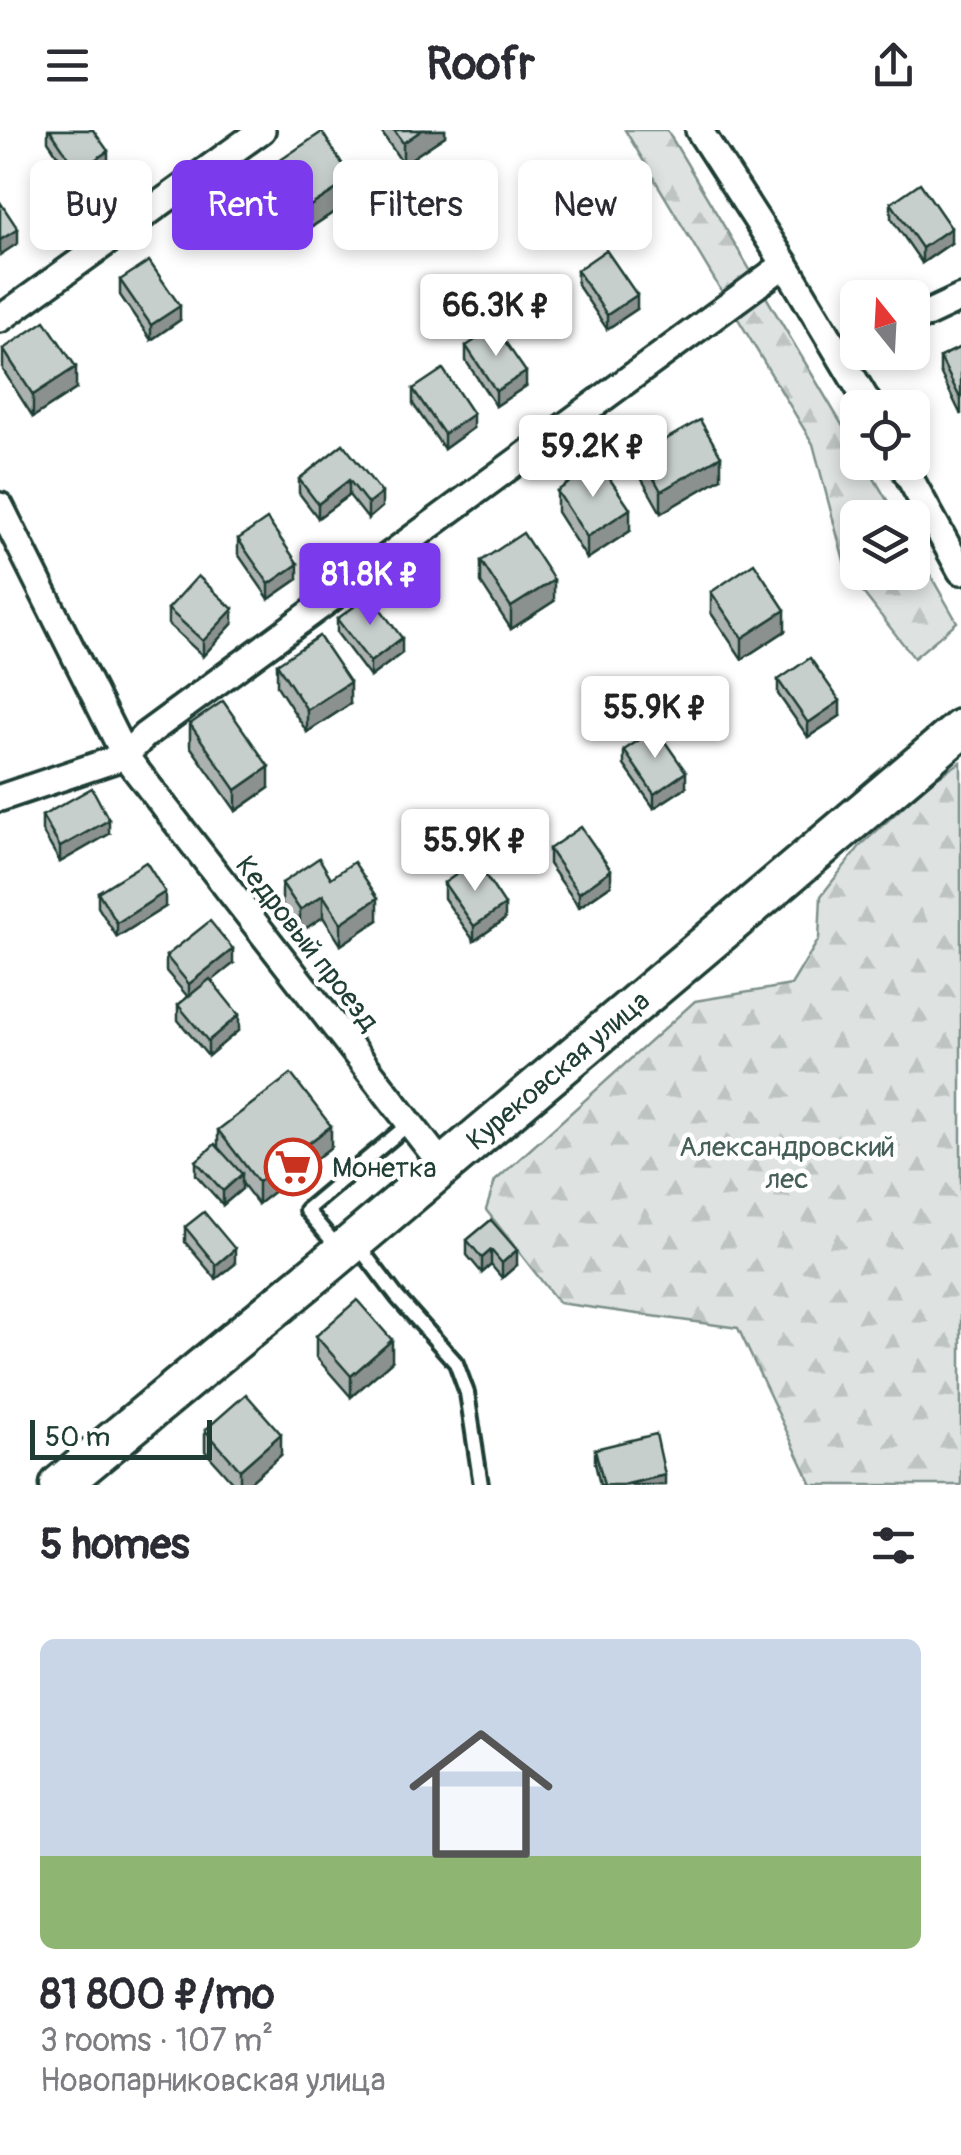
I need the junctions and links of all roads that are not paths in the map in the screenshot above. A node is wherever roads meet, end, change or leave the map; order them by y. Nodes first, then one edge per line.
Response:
1 (262, 130) edge
2 (698, 130) edge
3 (785, 264) junction
4 (961, 298) edge
5 (930, 313) edge
6 (0, 319) edge
7 (840, 338) edge
8 (911, 480) edge
9 (0, 506) edge
10 (961, 571) edge
11 (961, 729) edge
12 (126, 756) junction
13 (0, 798) edge
14 (410, 1123) junction
15 (443, 1166) junction
16 (348, 1246) junction
17 (60, 1485) edge
18 (481, 1485) edge

1 - 6 street
2 - 3 street
3 - 7 street
3 - 12 street
4 - 5 street
8 - 10 street
9 - 12 street, Кедровый проезд
11 - 15 street, Курековская улица
12 - 13 street
12 - 14 street, Кедровый проезд
14 - 15 street, Кедровый проезд
14 - 16 lane
15 - 16 street, Курековская улица
16 - 17 street, Курековская улица
16 - 18 lane

